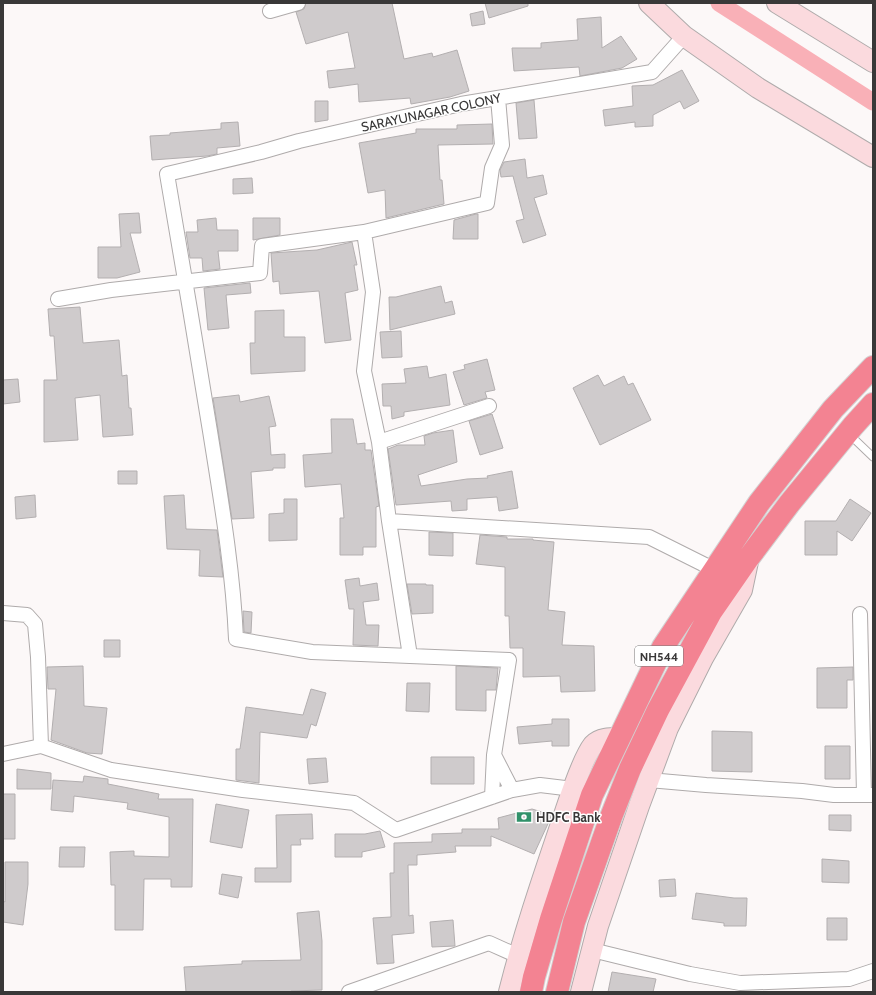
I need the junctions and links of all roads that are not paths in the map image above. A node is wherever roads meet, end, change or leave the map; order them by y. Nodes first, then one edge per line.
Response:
1 (298, 3) edge
2 (649, 3) edge
3 (777, 3) edge
4 (270, 11) dead end
5 (684, 36) junction
6 (873, 62) edge
7 (498, 98) junction
8 (873, 157) edge
9 (364, 232) junction
10 (186, 282) junction
11 (58, 299) dead end
12 (873, 367) edge
13 (873, 404) edge
14 (489, 406) dead end
15 (847, 433) junction
16 (379, 442) junction
17 (873, 457) edge
18 (389, 520) junction
19 (749, 557) junction
20 (715, 570) junction
21 (3, 613) edge
22 (860, 614) dead end
23 (410, 656) junction
24 (619, 738) junction
25 (40, 746) junction
26 (3, 754) edge
27 (494, 755) junction
28 (649, 780) junction
29 (573, 789) junction
30 (512, 790) junction
31 (868, 795) edge
32 (492, 797) junction
33 (592, 950) junction
34 (518, 956) junction
35 (873, 972) edge
36 (376, 988) edge
37 (349, 992) edge
38 (509, 992) edge
39 (531, 992) edge
40 (557, 992) edge
41 (581, 992) edge

1 - 4 street
2 - 5 street
3 - 6 street
5 - 7 street, SARAYUNAGAR COLONY
5 - 8 street
7 - 9 street
7 - 10 street, SARAYUNAGAR COLONY
9 - 10 street
9 - 16 street
10 - 11 street
10 - 23 street
12 - 20 highway, NH544
13 - 15 highway, NH544
14 - 16 street
15 - 17 lane
15 - 19 highway, NH544
16 - 18 street
18 - 20 street
18 - 23 street
19 - 28 street
19 - 40 highway, NH544
20 - 24 highway, NH544
21 - 25 street
22 - 31 street
23 - 27 street
24 - 29 street
24 - 39 highway, NH544
25 - 26 street
25 - 32 street
27 - 30 street
27 - 32 street
28 - 31 street
28 - 33 street
29 - 30 street
29 - 34 street
30 - 32 street
33 - 35 street
33 - 41 street
34 - 36 street
34 - 38 street
36 - 37 street

